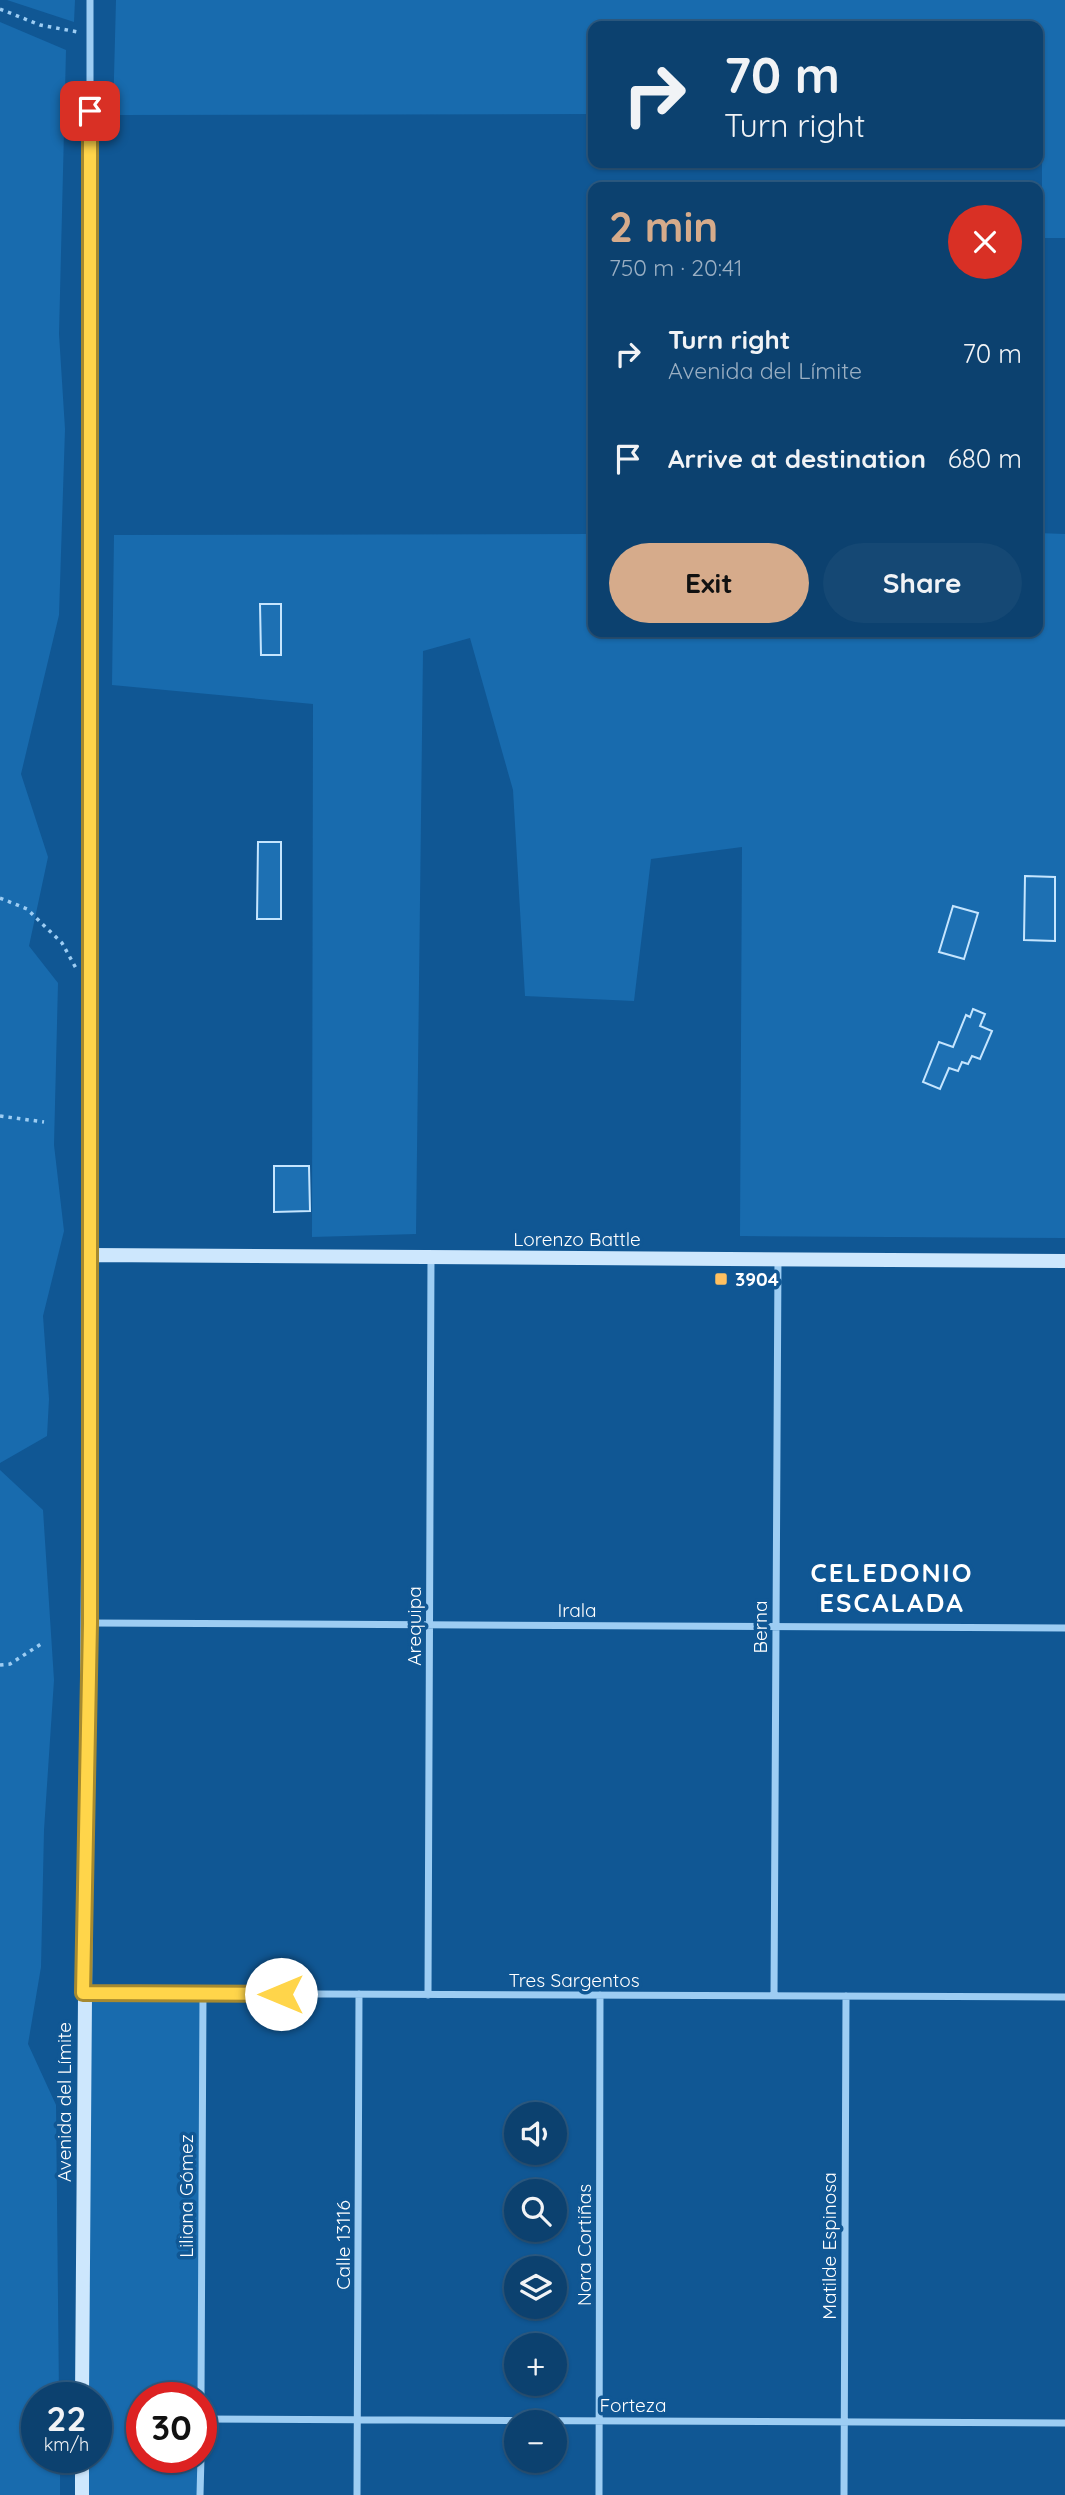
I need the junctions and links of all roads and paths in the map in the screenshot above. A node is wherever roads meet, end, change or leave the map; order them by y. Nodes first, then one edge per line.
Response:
1 (90, 0) edge
2 (0, 9) edge
3 (90, 34) junction
4 (0, 898) edge
5 (90, 993) junction
6 (0, 1116) edge
7 (44, 1122) dead end
8 (90, 1255) junction
9 (431, 1257) junction
10 (778, 1259) junction
11 (1065, 1261) edge
12 (90, 1623) junction
13 (429, 1625) junction
14 (776, 1626) junction
15 (1065, 1628) edge
16 (41, 1644) dead end
17 (0, 1664) edge
18 (83, 1993) junction
19 (203, 1994) junction
20 (359, 1994) junction
21 (428, 1995) junction
22 (600, 1995) junction
23 (774, 1996) junction
24 (846, 1996) junction
25 (1065, 1997) edge
26 (82, 2382) edge
27 (201, 2382) edge
28 (217, 2419) edge
29 (358, 2420) junction
30 (599, 2421) junction
31 (844, 2422) junction
32 (1065, 2423) edge
33 (82, 2473) edge
34 (201, 2473) edge
35 (82, 2495) edge
36 (200, 2495) edge
37 (358, 2495) edge
38 (599, 2495) edge
39 (844, 2495) edge

1 - 3 street, Avenida del Límite
2 - 3 path
3 - 5 street, Avenida del Límite
4 - 5 path
5 - 8 street, Avenida del Límite
6 - 7 path
8 - 9 street, Lorenzo Battle
8 - 12 street, Avenida del Límite
9 - 10 street, Lorenzo Battle
9 - 13 street, Arequipa
10 - 11 street, Lorenzo Battle
10 - 14 street, Berna
12 - 13 street, Irala
12 - 18 street, Avenida del Límite
13 - 14 street, Irala
13 - 21 street, Arequipa
14 - 15 street, Irala
14 - 23 street, Berna
16 - 17 path
18 - 19 street, Tres Sargentos
18 - 26 street, Avenida del Límite
19 - 20 street, Tres Sargentos
19 - 27 street, Liliana Gómez
20 - 21 street, Tres Sargentos
20 - 29 street, Calle 13116
21 - 22 street, Tres Sargentos
22 - 23 street, Tres Sargentos
22 - 30 street, Nora Cortiñas
23 - 24 street, Tres Sargentos
24 - 25 street, Tres Sargentos
24 - 31 street, Matilde Espinosa
28 - 29 street, Forteza
29 - 30 street, Forteza
29 - 37 street, Calle 13116
30 - 31 street, Forteza
30 - 38 street, Nora Cortiñas
31 - 32 street, Forteza
31 - 39 street, Matilde Espinosa
33 - 35 street
34 - 36 street

